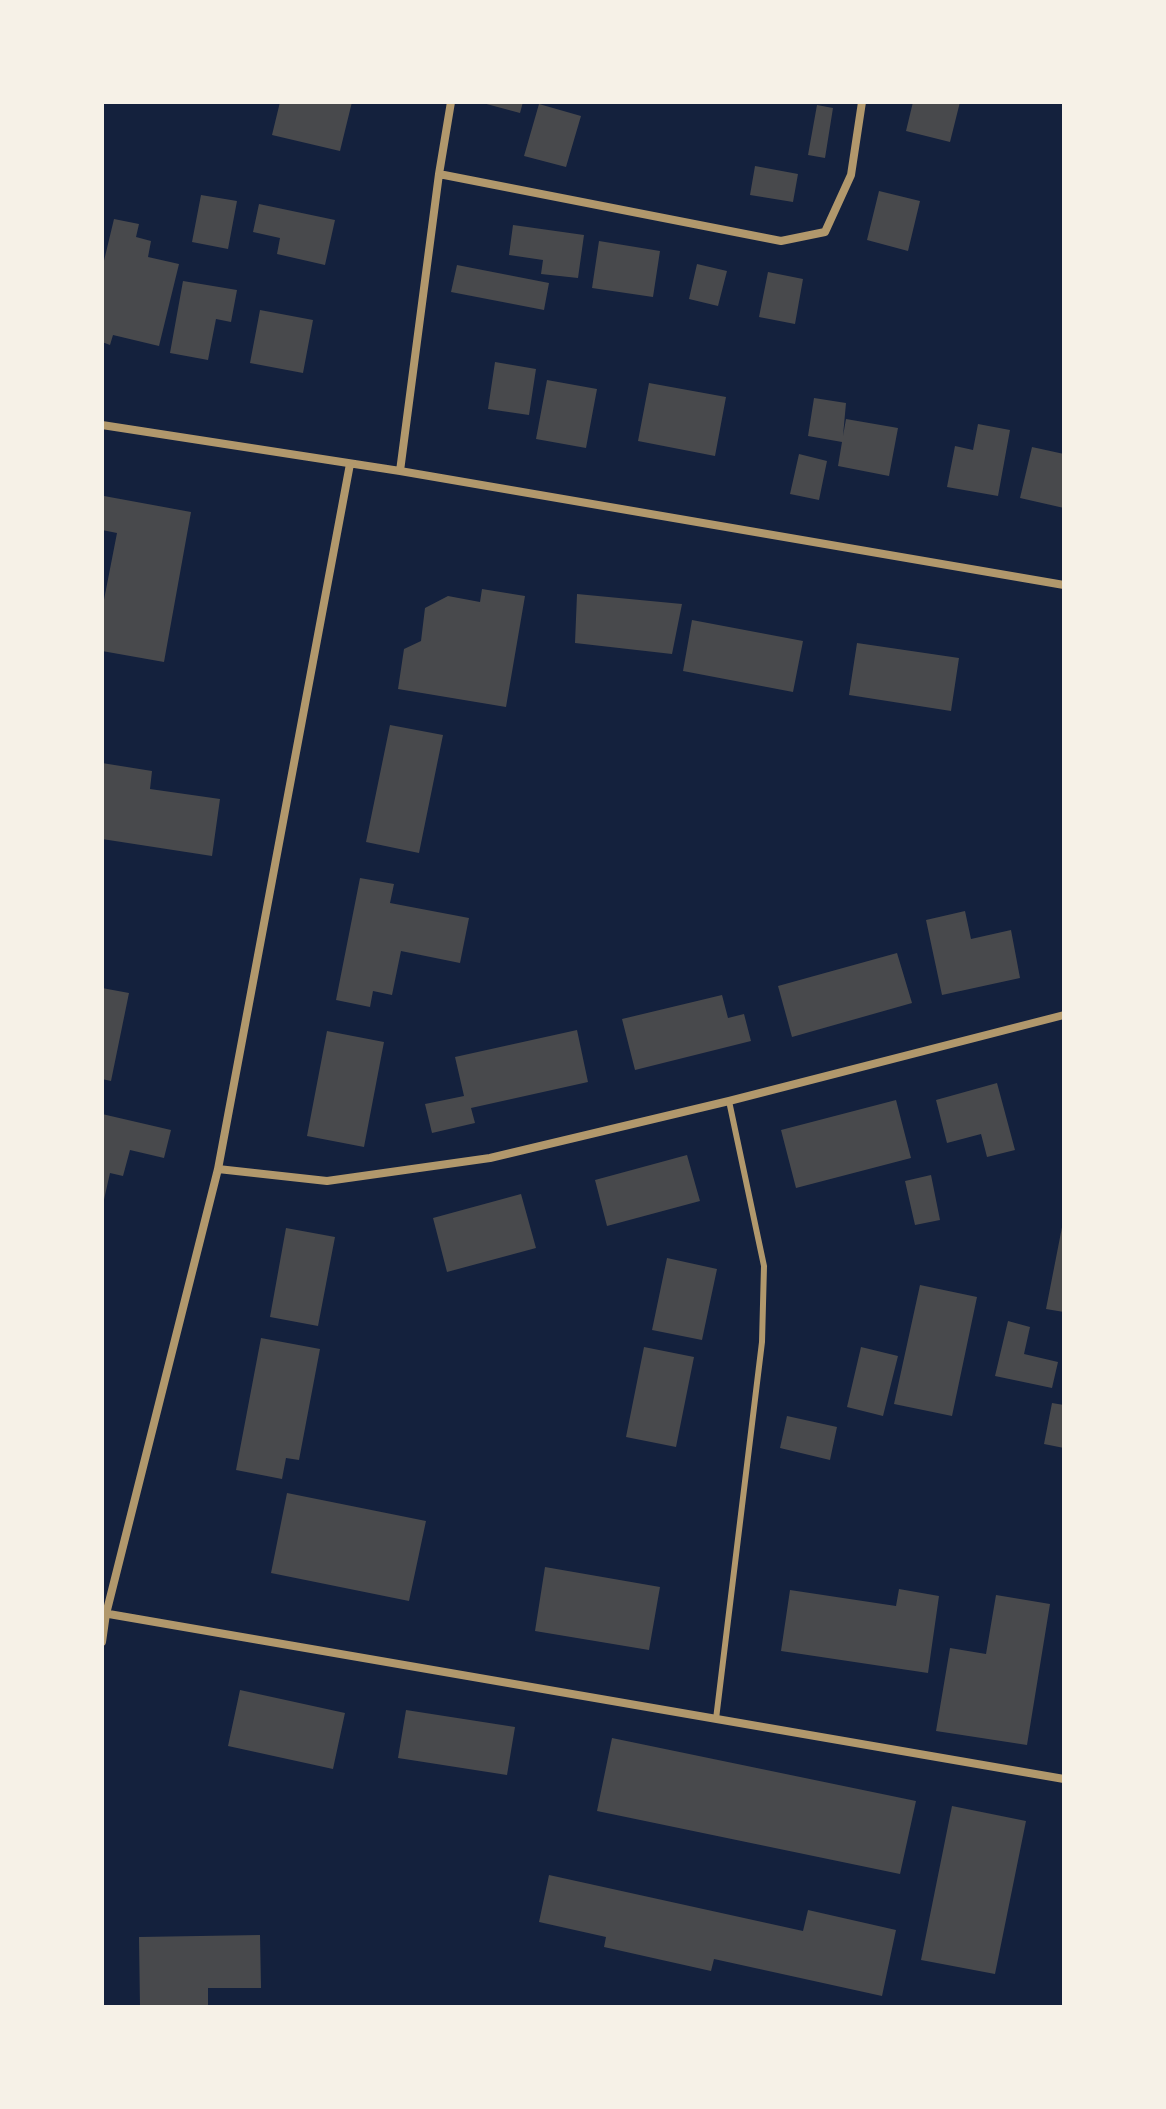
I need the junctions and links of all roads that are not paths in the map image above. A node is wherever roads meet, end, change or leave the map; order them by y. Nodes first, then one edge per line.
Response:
1 (451, 102) edge
2 (862, 102) edge
3 (439, 174) junction
4 (102, 425) edge
5 (350, 464) junction
6 (400, 471) junction
7 (1064, 585) edge
8 (1064, 1015) edge
9 (729, 1101) junction
10 (218, 1169) junction
11 (104, 1614) edge
12 (102, 1642) edge
13 (716, 1719) junction
14 (1064, 1779) edge

1 - 3 street
2 - 3 street
3 - 6 street
4 - 5 street
5 - 6 street
5 - 10 street
6 - 7 street
8 - 9 street
9 - 10 street
9 - 13 lane
10 - 11 street
11 - 12 street
11 - 13 street
13 - 14 street

